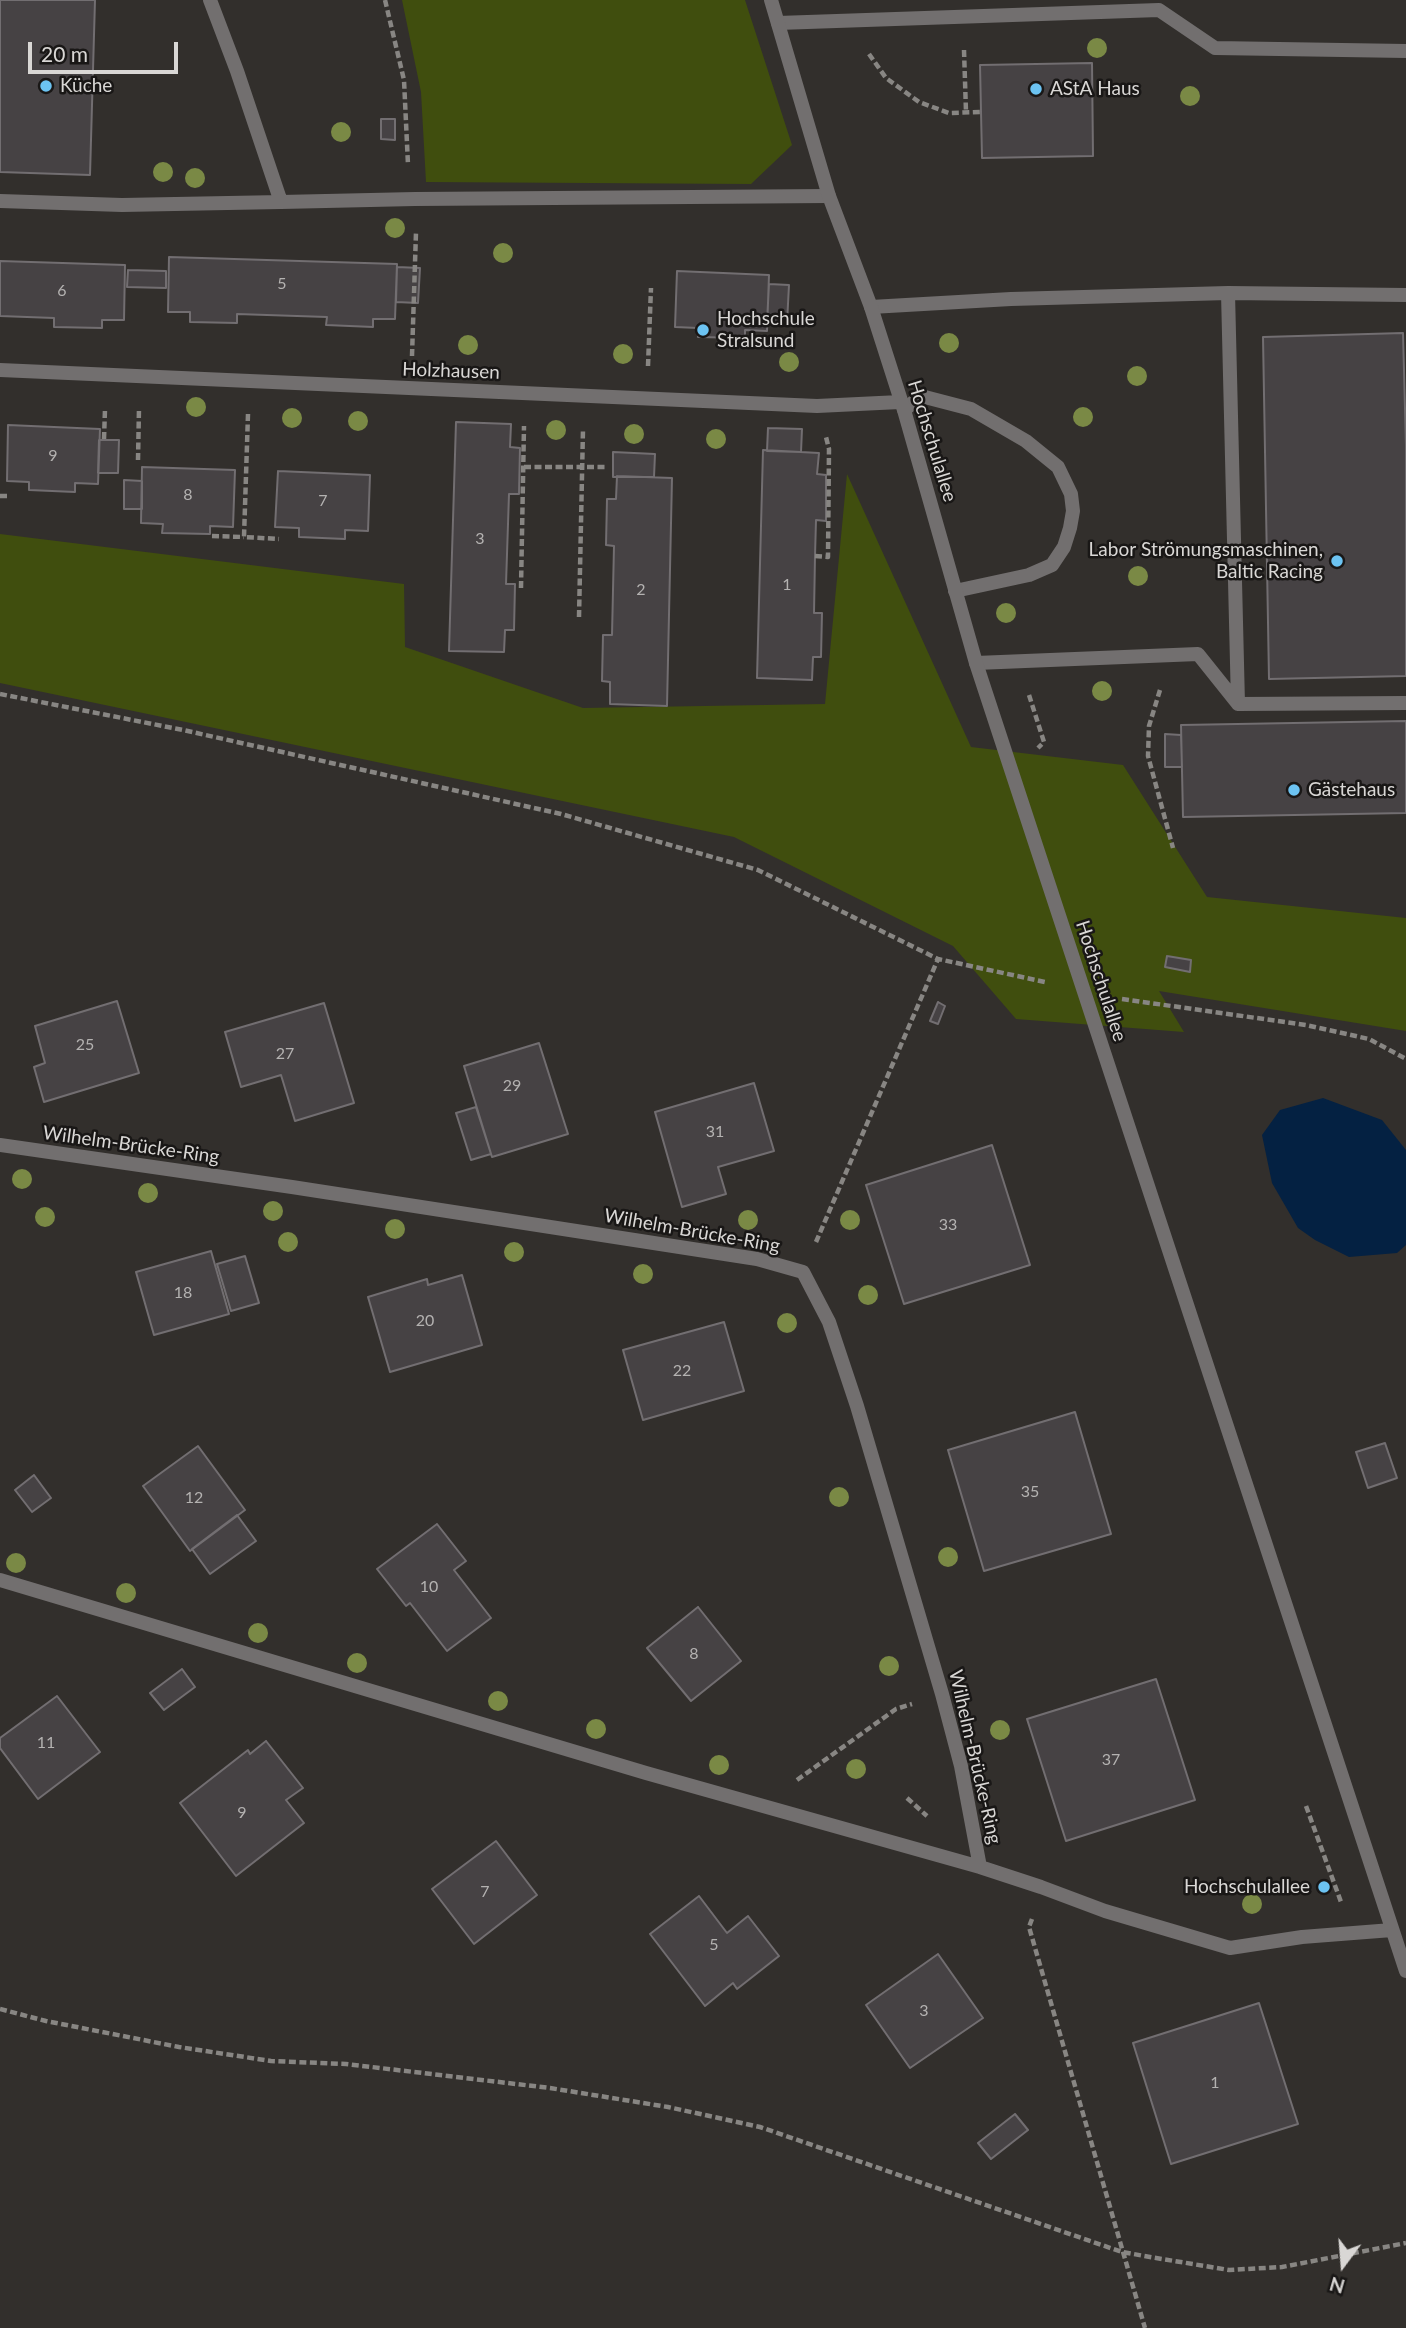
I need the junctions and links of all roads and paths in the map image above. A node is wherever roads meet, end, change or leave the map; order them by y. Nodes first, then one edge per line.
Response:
1 (210, 0) edge
2 (385, 0) edge
3 (771, 0) edge
4 (963, 16) junction
5 (845, 19) junction
6 (778, 23) junction
7 (1406, 51) edge
8 (966, 112) junction
9 (981, 112) dead end
10 (829, 196) junction
11 (415, 198) junction
12 (0, 201) edge
13 (281, 202) junction
14 (417, 229) dead end
15 (651, 288) dead end
16 (1228, 293) junction
17 (1406, 295) edge
18 (871, 307) junction
19 (0, 370) edge
20 (140, 377) junction
21 (249, 381) junction
22 (411, 388) junction
23 (524, 393) junction
24 (584, 396) junction
25 (647, 399) junction
26 (817, 406) junction
27 (902, 406) junction
28 (138, 460) dead end
29 (524, 467) junction
30 (583, 467) junction
31 (608, 467) dead end
32 (0, 496) edge
33 (7, 496) dead end
34 (212, 536) dead end
35 (244, 537) junction
36 (279, 539) dead end
37 (815, 556) dead end
38 (521, 588) dead end
39 (955, 591) junction
40 (579, 617) dead end
41 (1170, 656) junction
42 (976, 663) junction
43 (0, 694) edge
44 (1406, 703) edge
45 (1238, 704) junction
46 (1172, 848) dead end
47 (938, 959) junction
48 (1083, 990) junction
49 (1406, 1059) edge
50 (0, 1145) edge
51 (803, 1272) junction
52 (0, 1580) edge
53 (942, 1694) junction
54 (1306, 1806) dead end
55 (773, 1809) junction
56 (980, 1867) junction
57 (1041, 1886) junction
58 (1392, 1930) junction
59 (1352, 1932) junction
60 (1406, 1971) edge
61 (0, 2009) edge
62 (1404, 2243) edge
63 (1122, 2252) junction
64 (1145, 2328) edge

1 - 13 street
2 - 11 path
3 - 6 street, Hochschulallee
4 - 5 street
4 - 7 street
4 - 8 path
5 - 6 street
5 - 8 path
6 - 10 street, Hochschulallee
8 - 9 path
10 - 11 street
10 - 18 street, Hochschulallee
11 - 13 street
12 - 13 street
14 - 22 path
15 - 25 path
16 - 17 street
16 - 18 street
16 - 45 street
18 - 27 street, Hochschulallee
19 - 20 street, Holzhausen
20 - 21 street, Holzhausen
20 - 28 path
21 - 22 street, Holzhausen
21 - 35 path
22 - 23 street, Holzhausen
23 - 24 street, Holzhausen
23 - 29 path
24 - 25 street, Holzhausen
24 - 30 path
25 - 26 street, Holzhausen
26 - 27 street, Holzhausen
26 - 37 path
27 - 39 street, Hochschulallee
27 - 39 street, Holzhausen
29 - 30 path
29 - 38 path
30 - 31 path
30 - 40 path
32 - 33 path
34 - 35 path
35 - 36 path
39 - 42 street, Hochschulallee
41 - 42 street
41 - 45 street
41 - 46 path
42 - 48 street, Hochschulallee
43 - 47 path
44 - 45 street
47 - 48 path
47 - 51 path
48 - 49 path
48 - 58 street, Hochschulallee
50 - 51 street, Wilhelm-Brücke-Ring
51 - 53 street, Wilhelm-Brücke-Ring
52 - 55 street, Wilhelm-Brücke-Ring
53 - 55 path
53 - 56 street, Wilhelm-Brücke-Ring
54 - 59 path
55 - 56 street, Wilhelm-Brücke-Ring
56 - 57 street, Wilhelm-Brücke-Ring
57 - 59 street, Wilhelm-Brücke-Ring
57 - 63 path
58 - 59 street, Wilhelm-Brücke-Ring
58 - 60 street, Hochschulallee
61 - 63 path
62 - 63 path
63 - 64 path

